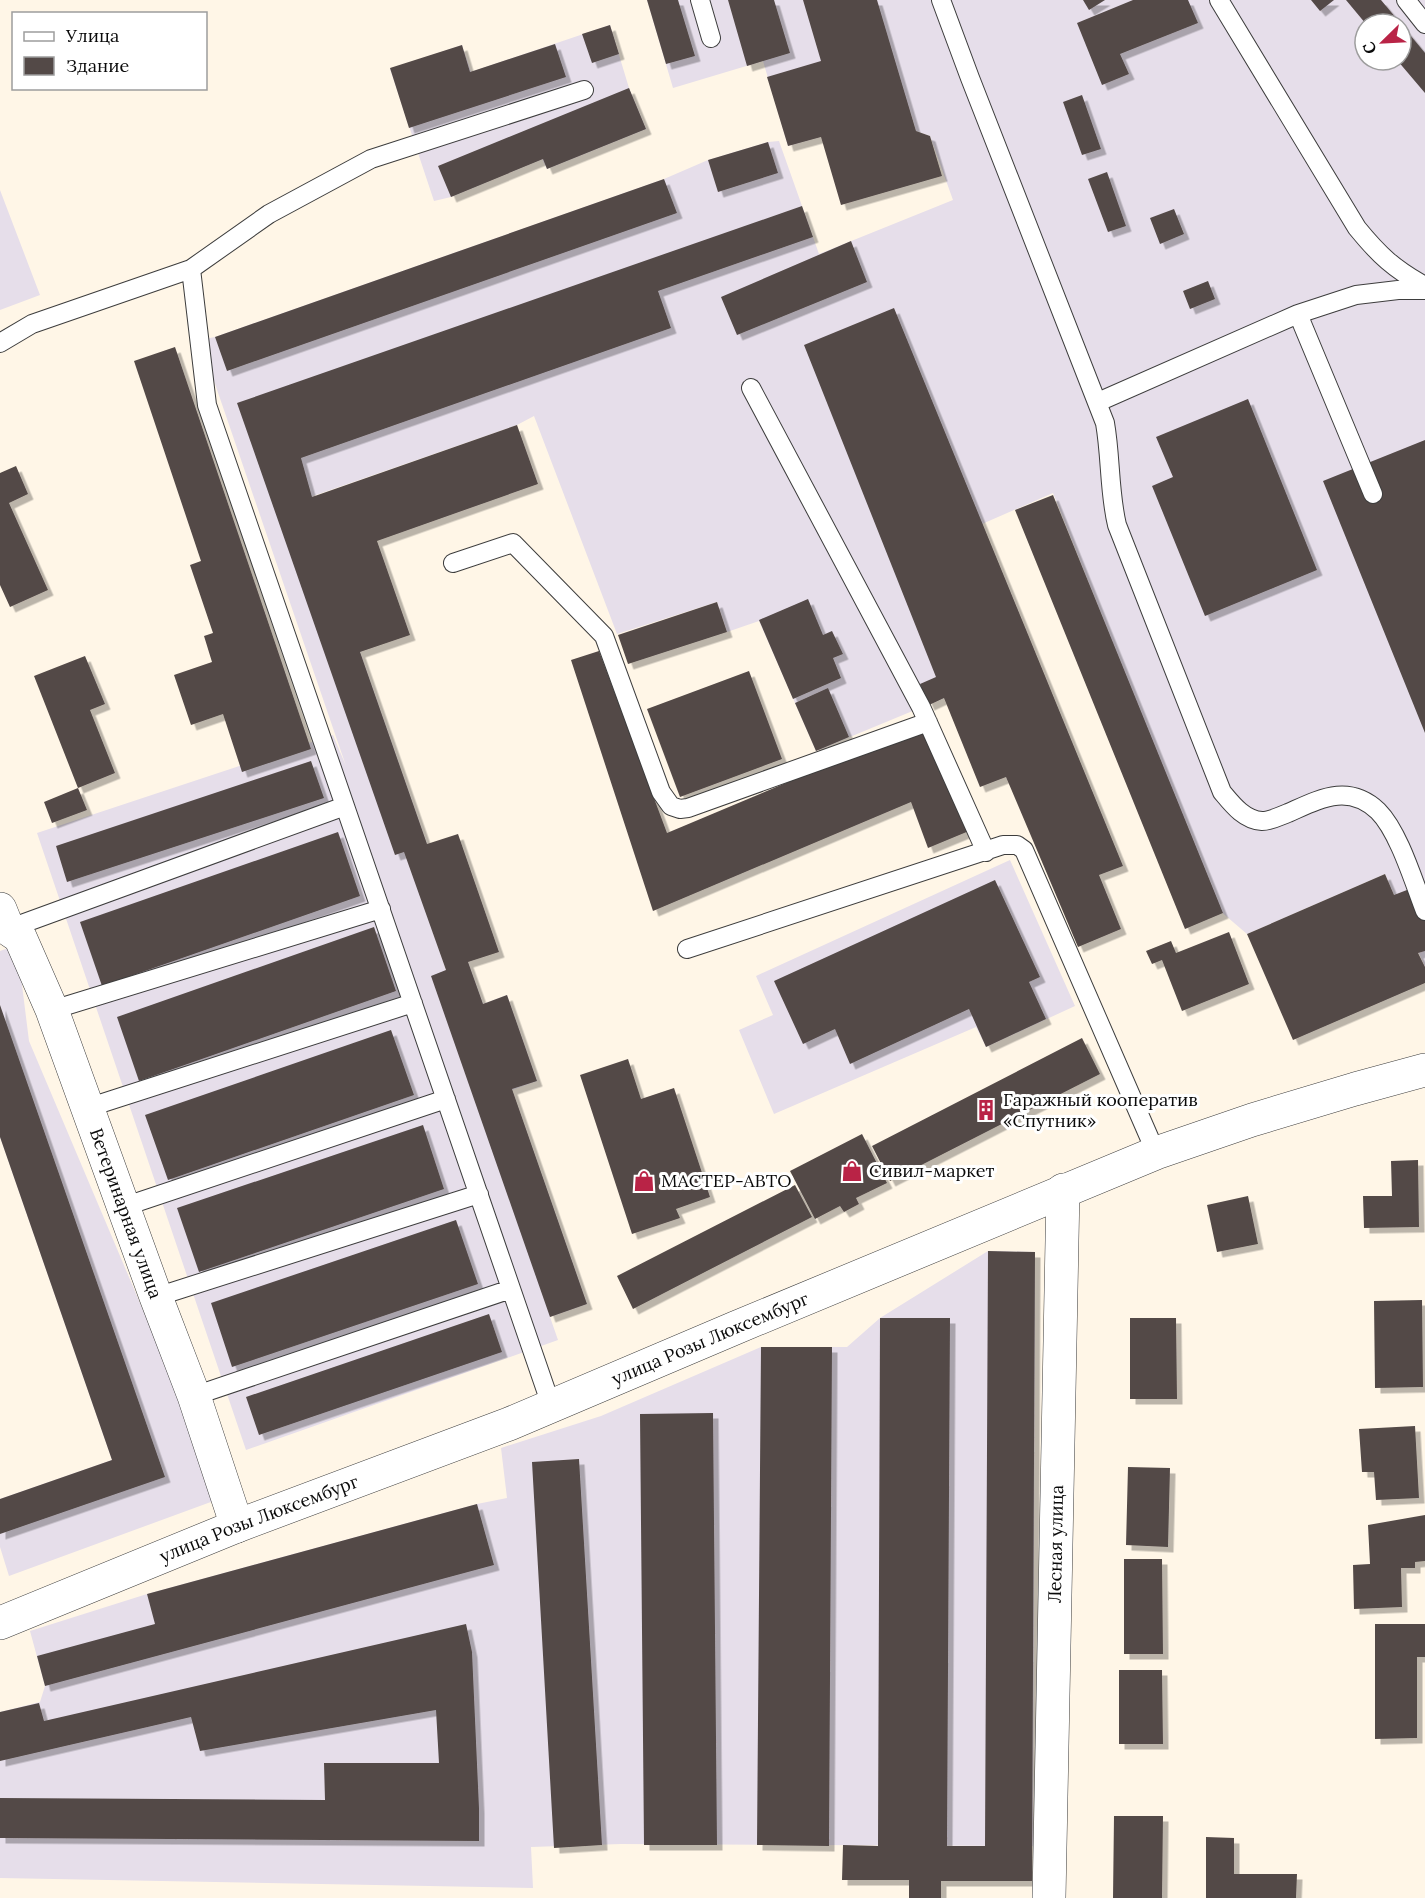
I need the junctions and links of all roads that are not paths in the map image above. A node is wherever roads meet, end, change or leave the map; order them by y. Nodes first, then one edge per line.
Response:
1 (700, 0) edge
2 (940, 0) edge
3 (1219, 0) edge
4 (1406, 0) edge
5 (1425, 24) edge
6 (711, 38) dead end
7 (584, 90) dead end
8 (191, 269) junction
9 (1425, 288) edge
10 (1298, 314) junction
11 (0, 343) edge
12 (751, 388) dead end
13 (1098, 402) junction
14 (1373, 494) dead end
15 (453, 562) dead end
16 (928, 722) junction
17 (345, 806) junction
18 (986, 852) junction
19 (381, 909) junction
20 (1425, 911) edge
21 (7, 930) edge
22 (687, 948) dead end
23 (413, 1003) junction
24 (52, 1010) junction
25 (1425, 1070) edge
26 (446, 1099) junction
27 (87, 1108) junction
28 (1156, 1153) junction
29 (1063, 1191) junction
30 (479, 1194) junction
31 (123, 1207) junction
32 (511, 1289) junction
33 (156, 1298) junction
34 (194, 1396) junction
35 (551, 1405) junction
36 (237, 1526) junction
37 (0, 1623) edge
38 (1049, 1898) edge

1 - 6 lane
2 - 13 lane
3 - 9 lane
4 - 5 lane
7 - 8 lane
8 - 11 lane
8 - 17 lane
9 - 10 lane
10 - 13 lane
10 - 14 lane
12 - 16 lane
13 - 20 lane
15 - 16 lane
16 - 18 lane
17 - 19 lane
17 - 21 lane
18 - 22 lane
18 - 28 lane
19 - 23 lane
19 - 24 lane
21 - 24 street, Ветеринарная улица
23 - 26 lane
23 - 27 lane
24 - 27 street, Ветеринарная улица
25 - 28 street, улица Розы Люксембург
26 - 30 lane
26 - 31 lane
27 - 31 street, Ветеринарная улица
28 - 29 street, улица Розы Люксембург
29 - 35 street, улица Розы Люксембург
29 - 38 street, Лесная улица
30 - 32 lane
30 - 33 lane
31 - 33 street, Ветеринарная улица
32 - 34 lane
32 - 35 lane
33 - 34 street, Ветеринарная улица
34 - 36 street, Ветеринарная улица
35 - 36 street, улица Розы Люксембург
36 - 37 street, улица Розы Люксембург

